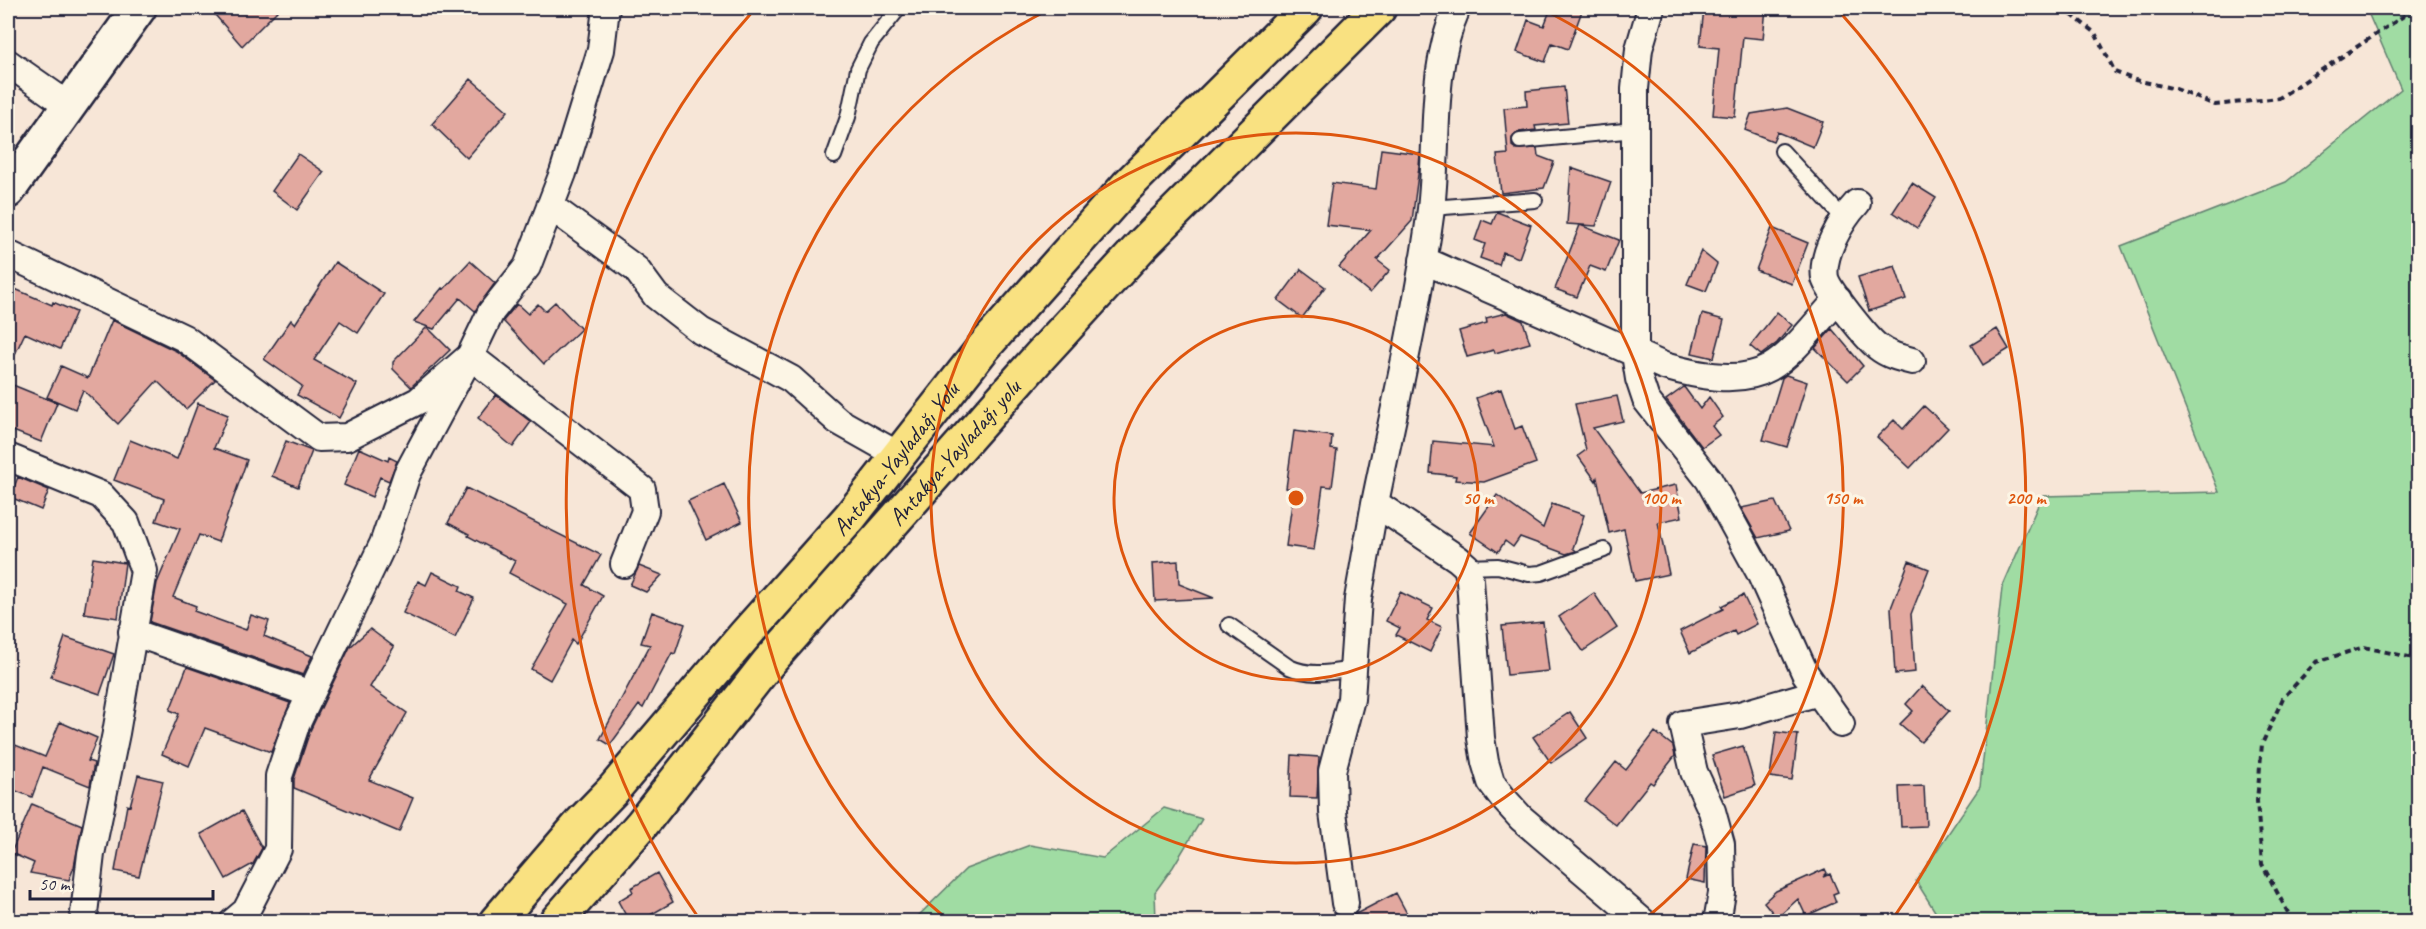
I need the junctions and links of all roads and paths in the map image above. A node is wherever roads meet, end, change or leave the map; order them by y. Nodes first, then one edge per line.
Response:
1 (140, 8) edge
2 (606, 8) edge
3 (898, 8) edge
4 (1306, 8) edge
5 (1379, 8) edge
6 (1457, 8) edge
7 (1651, 8) edge
8 (2063, 8) edge
9 (2416, 8) edge
10 (8, 63) edge
11 (68, 105) junction
12 (1635, 130) junction
13 (1520, 141) dead end
14 (1782, 150) dead end
15 (834, 156) dead end
16 (8, 191) edge
17 (1535, 200) dead end
18 (550, 206) junction
19 (1431, 208) junction
20 (1851, 211) joint
21 (8, 254) edge
22 (1423, 260) junction
23 (1838, 299) junction
24 (1635, 354) junction
25 (470, 356) junction
26 (1912, 361) dead end
27 (900, 456) junction
28 (8, 457) edge
29 (1375, 503) junction
30 (1604, 550) dead end
31 (624, 564) dead end
32 (1467, 567) junction
33 (1229, 625) dead end
34 (132, 632) junction
35 (2418, 659) edge
36 (1354, 669) junction
37 (1819, 693) junction
38 (311, 694) junction
39 (1841, 724) dead end
40 (1345, 903) dead end
41 (83, 921) edge
42 (233, 921) edge
43 (496, 921) edge
44 (556, 921) edge
45 (1642, 921) edge
46 (1717, 921) edge
47 (2293, 921) edge

1 - 11 main road
2 - 18 street
3 - 15 lane
4 - 27 highway, Antakya-Yayladağı Yolu
5 - 44 highway, Antakya-Yayladağı yolu
6 - 19 street
7 - 12 street
8 - 9 path
10 - 11 street
11 - 16 main road
12 - 13 lane
12 - 24 street
14 - 20 lane
17 - 19 lane
18 - 25 street
18 - 27 street
19 - 22 street
20 - 23 street
21 - 25 street
22 - 24 street
22 - 29 street
23 - 24 street
23 - 26 street
24 - 37 street
25 - 31 street
25 - 38 street
27 - 43 highway, Antakya-Yayladağı Yolu
28 - 34 street
29 - 32 street
29 - 36 street
30 - 32 lane
32 - 45 street
33 - 36 lane
34 - 38 street
34 - 41 street
35 - 47 path
36 - 40 street
37 - 39 street
37 - 46 street
38 - 42 street

